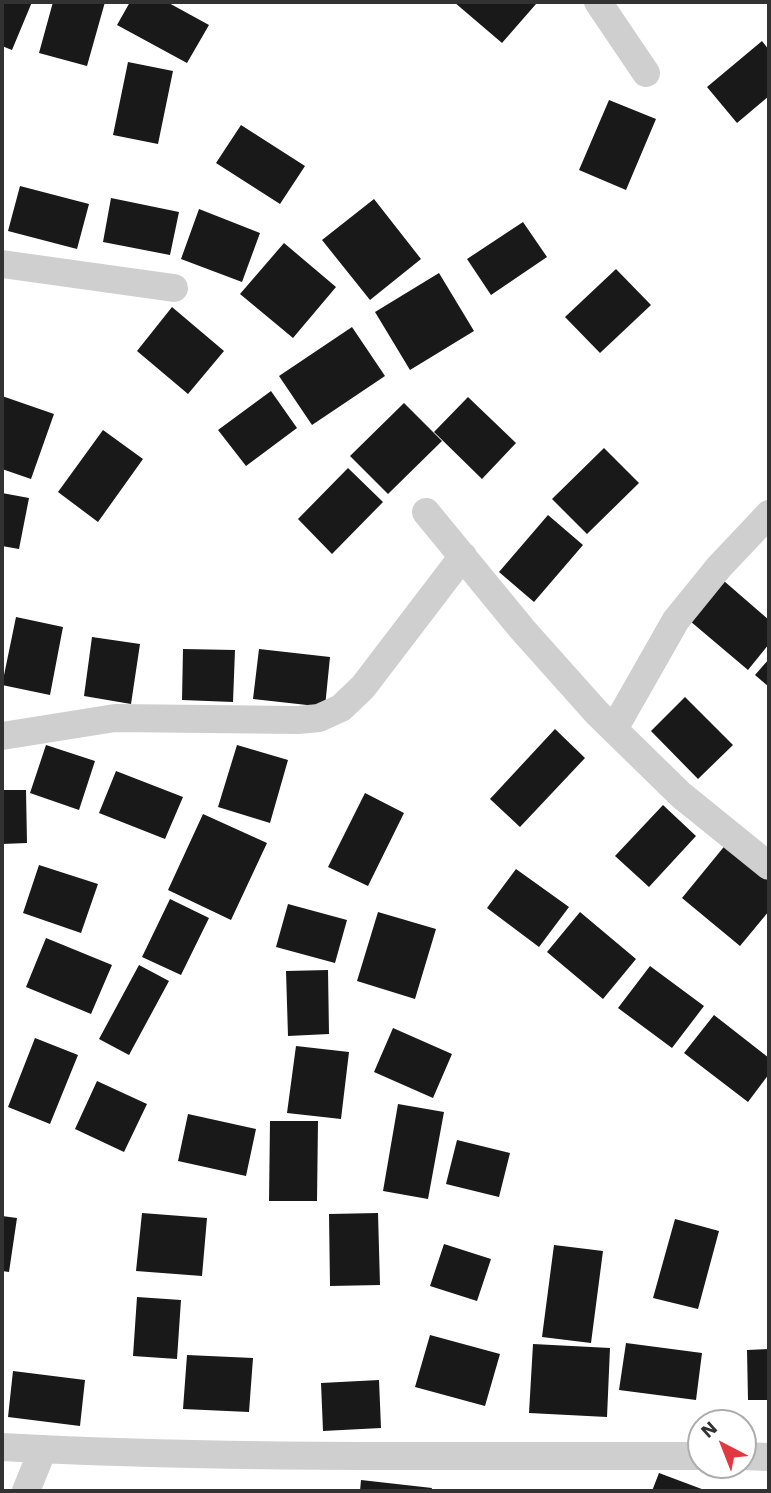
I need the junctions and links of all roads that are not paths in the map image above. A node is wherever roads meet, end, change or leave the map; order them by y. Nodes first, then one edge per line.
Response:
1 (598, 2) edge
2 (646, 73) dead end
3 (2, 264) edge
4 (174, 288) dead end
5 (426, 512) dead end
6 (769, 514) edge
7 (463, 556) junction
8 (614, 729) junction
9 (2, 736) edge
10 (769, 866) edge
11 (2, 1447) edge
12 (43, 1450) junction
13 (687, 1456) edge
14 (26, 1491) edge

1 - 2 street
3 - 4 street
5 - 7 street
6 - 8 street
7 - 8 street
7 - 9 street
8 - 10 street
11 - 12 street
12 - 13 street
12 - 14 street

